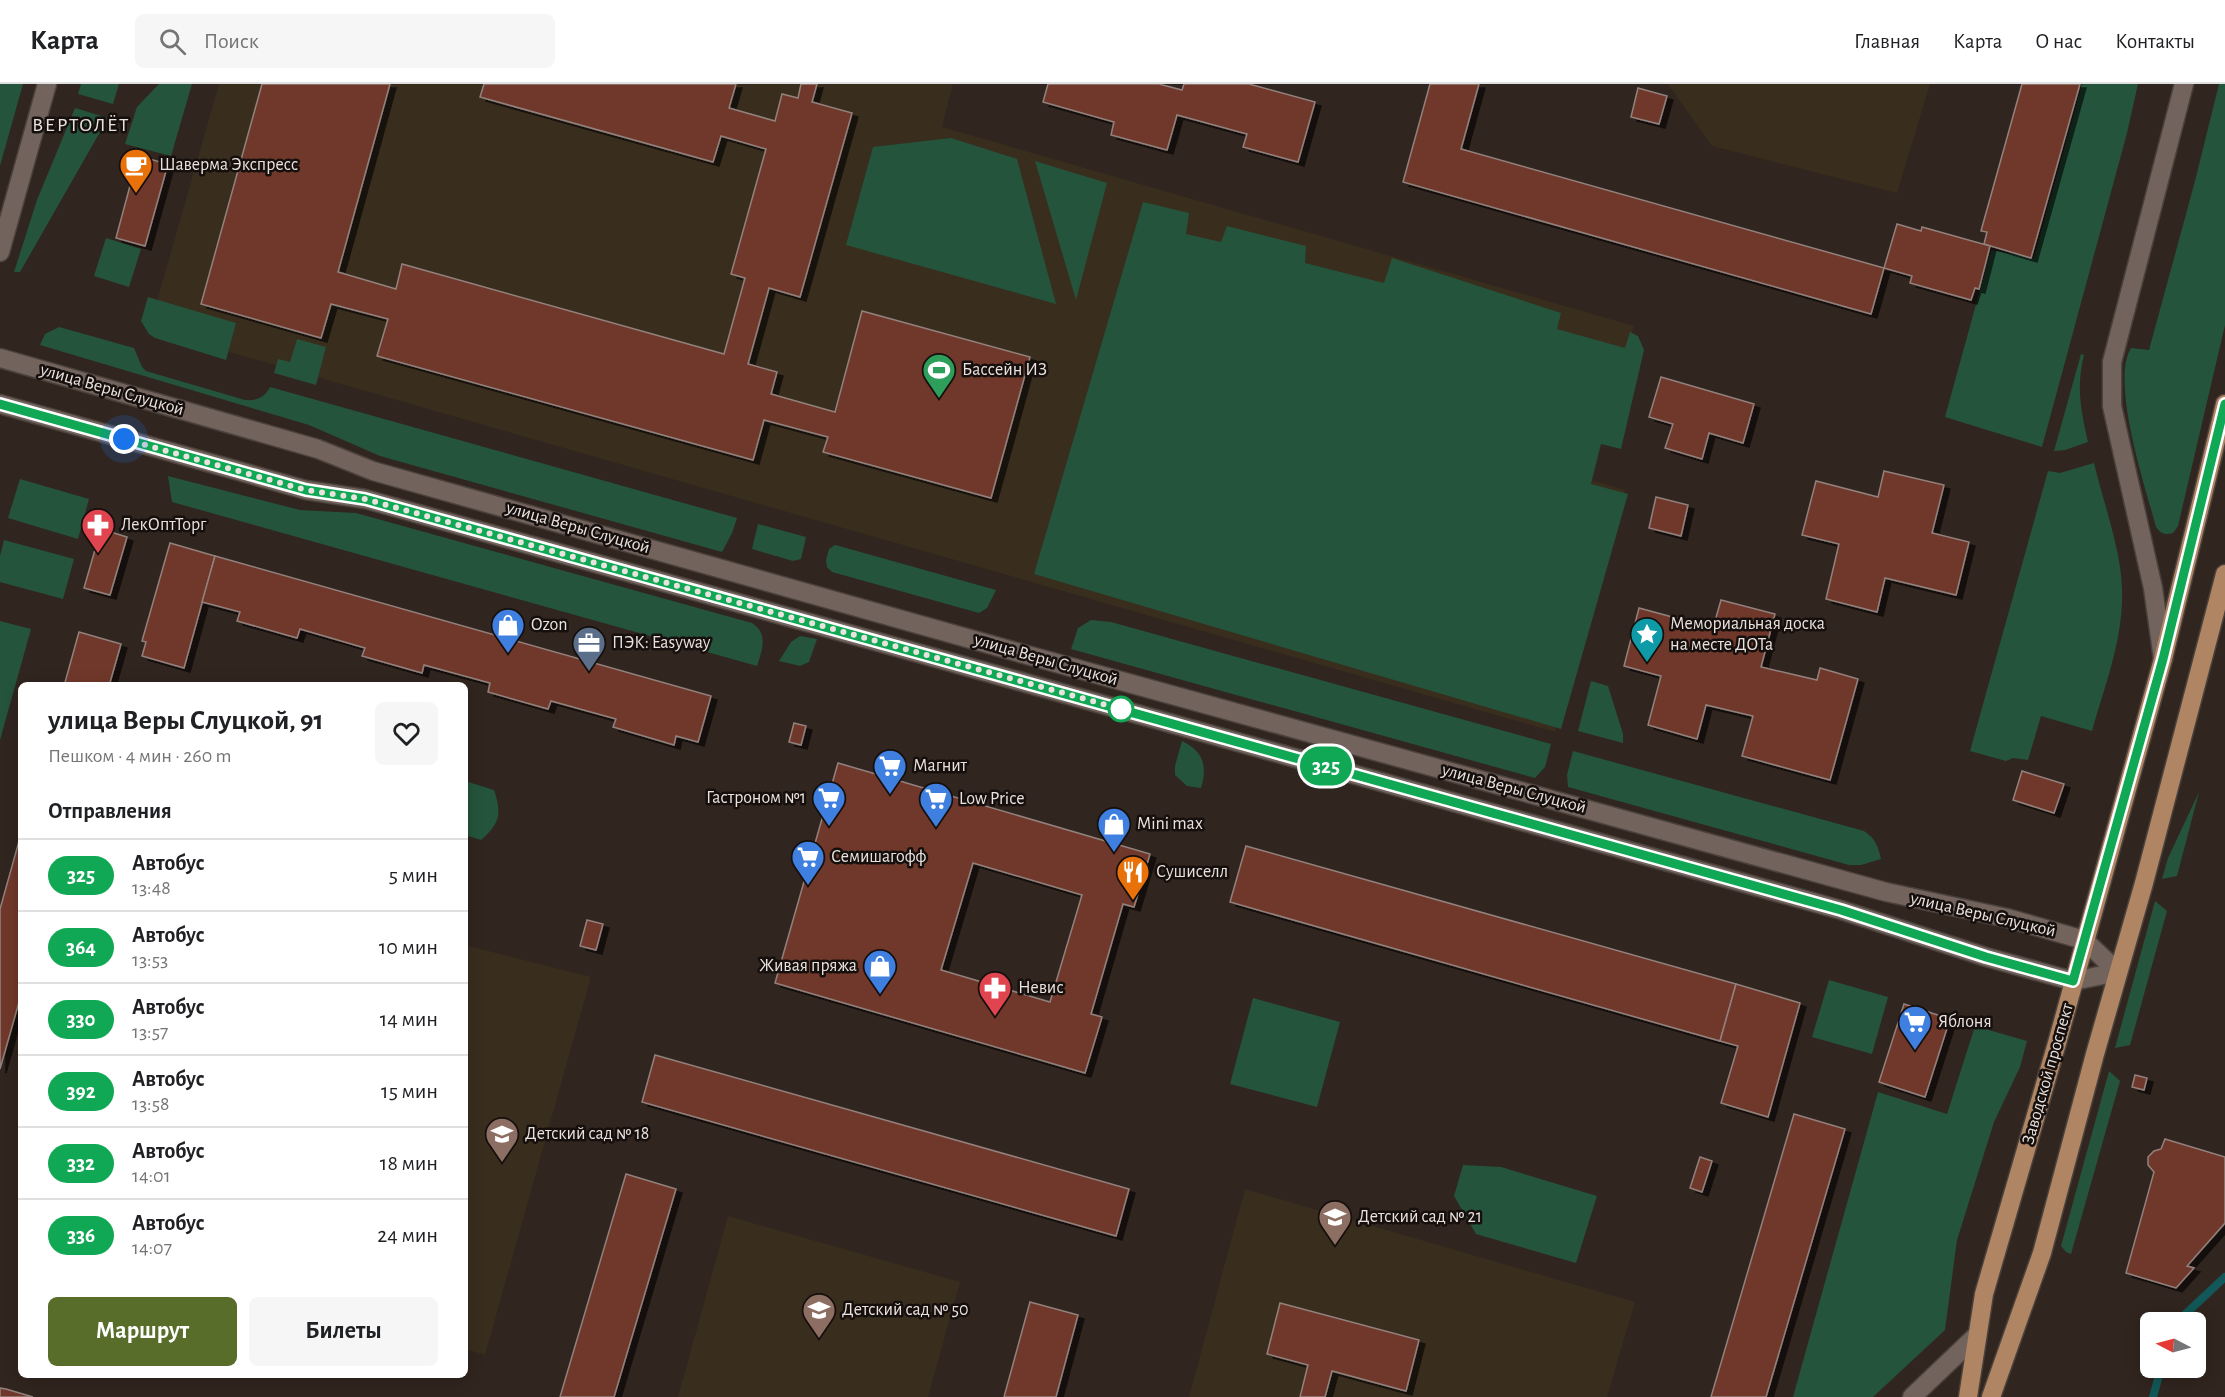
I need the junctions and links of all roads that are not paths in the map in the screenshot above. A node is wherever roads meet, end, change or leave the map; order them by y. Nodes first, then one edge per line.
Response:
1 (47, 84) edge
2 (2184, 84) edge
3 (0, 252) edge
4 (0, 358) edge
5 (0, 404) edge
6 (2225, 404) edge
7 (2225, 574) edge
8 (2163, 659) junction
9 (2084, 940) junction
10 (2118, 972) junction
11 (2073, 981) junction
12 (1976, 1336) junction
13 (1912, 1397) edge
14 (1968, 1397) edge
15 (1991, 1397) edge

1 - 3 street
2 - 8 street
4 - 9 street, улица Веры Слуцкой
5 - 11 street, улица Веры Слуцкой
6 - 8 main road, Заводской проспект
7 - 10 main road
8 - 9 main road, Заводской проспект
9 - 10 street, улица Веры Слуцкой
9 - 11 main road, Заводской проспект
10 - 11 street, улица Веры Слуцкой
10 - 15 main road
11 - 12 main road, Заводской проспект
12 - 13 street
12 - 14 main road, Заводской проспект

